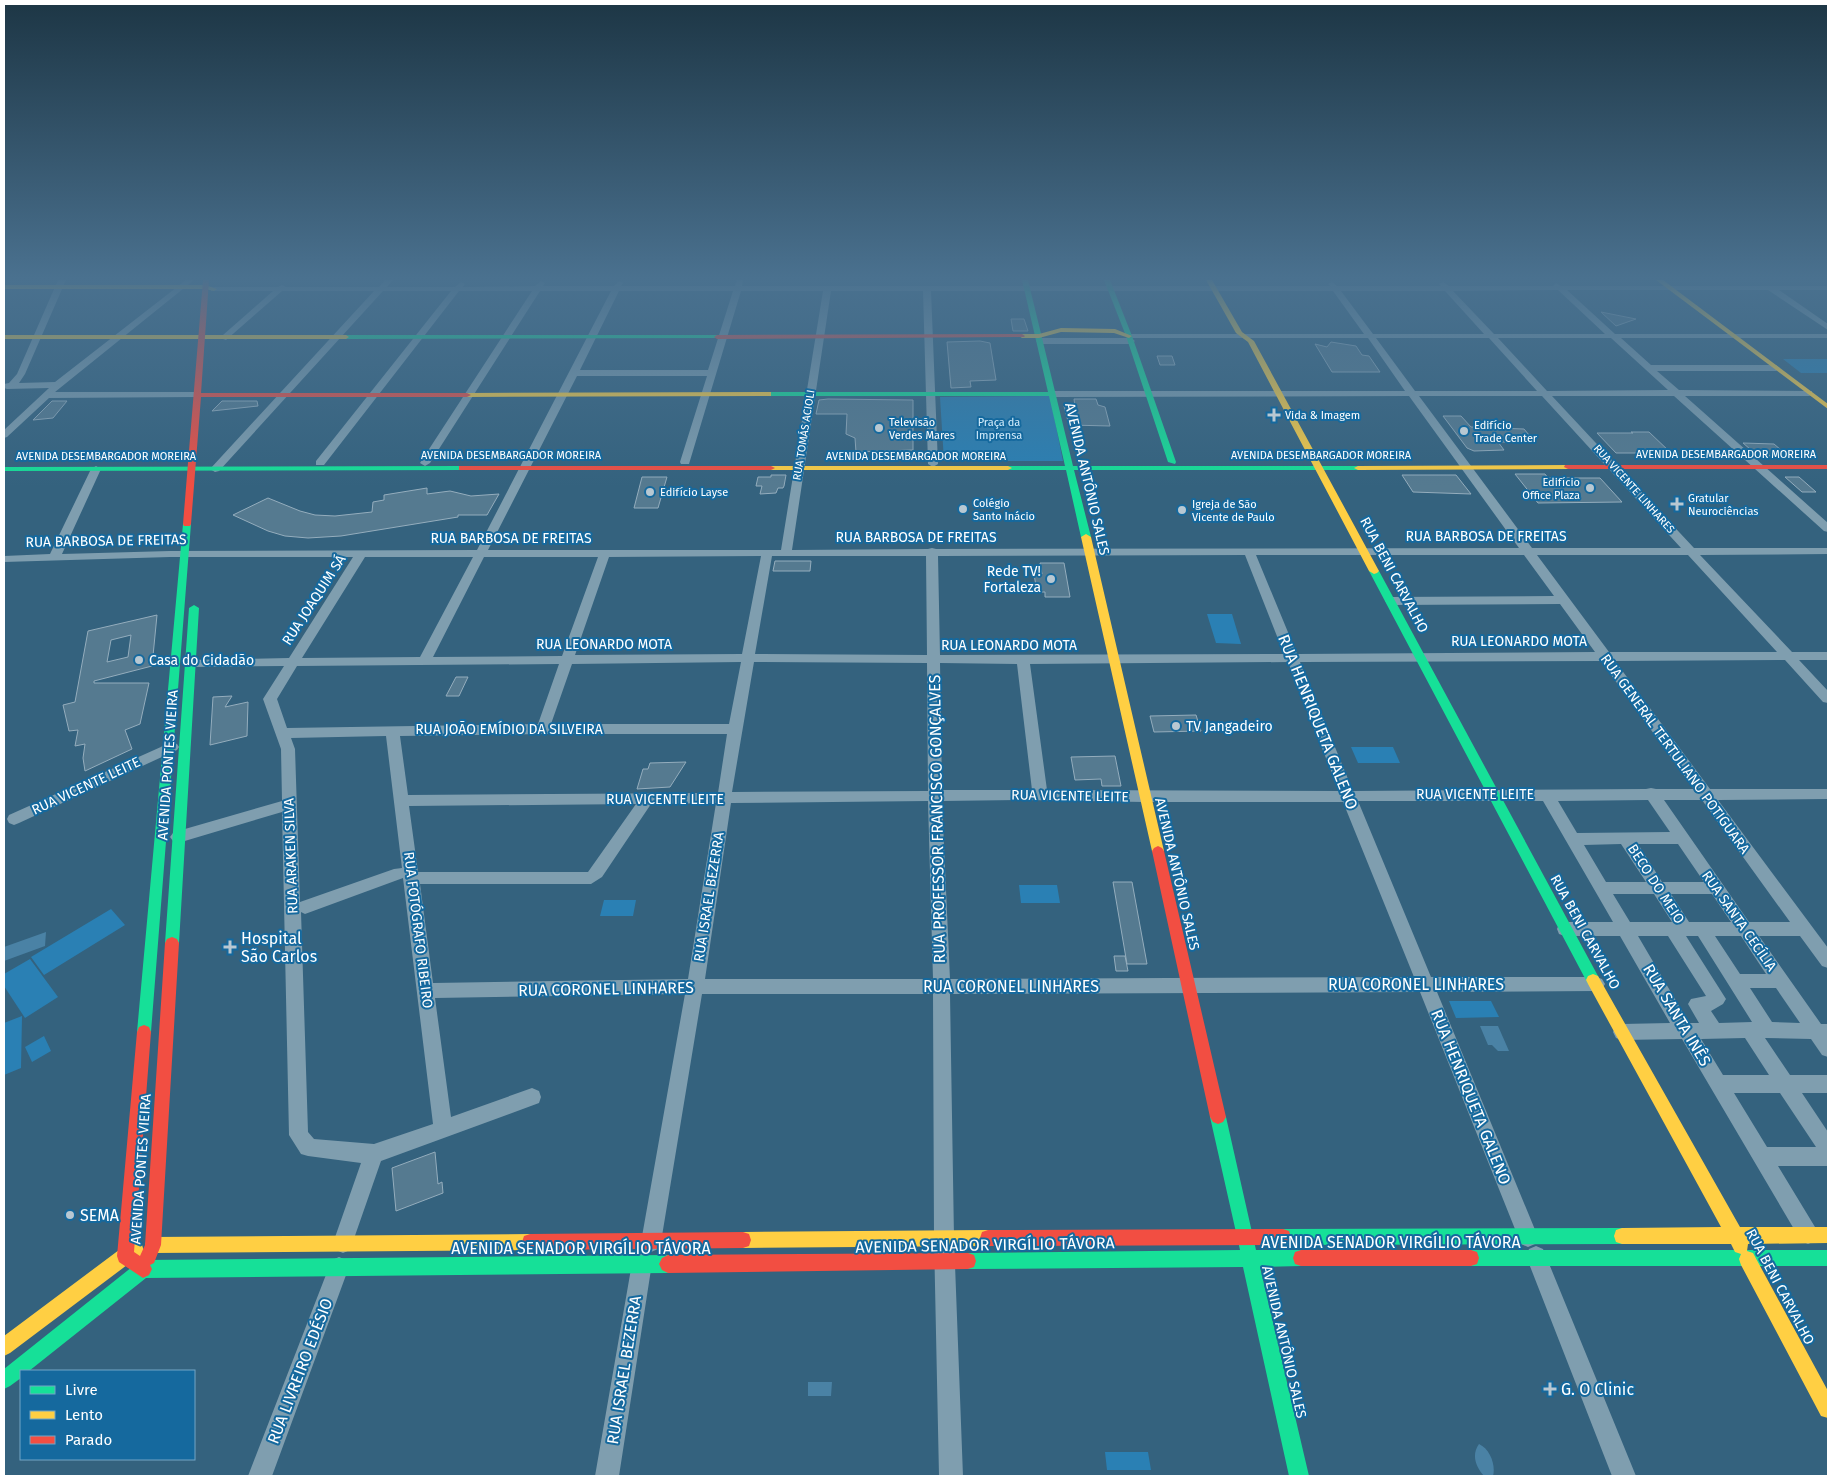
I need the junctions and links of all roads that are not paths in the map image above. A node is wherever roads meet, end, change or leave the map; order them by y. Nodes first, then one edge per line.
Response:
1 (32, 349) edge
2 (104, 349) edge
3 (205, 349) edge
4 (325, 349) edge
5 (411, 349) edge
6 (498, 349) edge
7 (586, 349) edge
8 (720, 349) edge
9 (818, 349) edge
10 (930, 349) edge
11 (1042, 349) edge
12 (1133, 349) edge
13 (1255, 349) edge
14 (1379, 349) edge
15 (1504, 349) edge
16 (1626, 349) edge
17 (1754, 349) edge
18 (1756, 349) edge
19 (1648, 368) junction
20 (1776, 368) junction
21 (573, 373) junction
22 (713, 373) junction
23 (8, 386) edge
24 (57, 386) junction
25 (1280, 393) junction
26 (1413, 393) junction
27 (1546, 393) junction
28 (1809, 393) junction
29 (811, 394) junction
30 (930, 394) junction
31 (1052, 394) junction
32 (1148, 394) junction
33 (1676, 394) junction
34 (202, 395) junction
35 (282, 395) junction
36 (563, 395) junction
37 (706, 395) junction
38 (46, 396) junction
39 (374, 396) junction
40 (468, 396) junction
41 (1828, 400) edge
42 (1828, 407) edge
43 (4, 435) edge
44 (1828, 461) edge
45 (685, 462) junction
46 (1172, 462) junction
47 (320, 463) junction
48 (425, 463) junction
49 (4, 464) edge
50 (933, 464) junction
51 (1318, 464) junction
52 (1464, 464) junction
53 (1610, 464) junction
54 (1755, 464) junction
55 (525, 465) junction
56 (196, 466) junction
57 (217, 466) junction
58 (800, 466) junction
59 (1070, 466) junction
60 (1828, 466) edge
61 (96, 469) junction
62 (4, 470) edge
63 (199, 527) dead end
64 (1828, 529) edge
65 (1690, 550) junction
66 (932, 551) junction
67 (1364, 551) junction
68 (1528, 551) junction
69 (1828, 551) edge
70 (605, 552) junction
71 (767, 552) junction
72 (786, 552) junction
73 (1089, 552) junction
74 (1249, 552) junction
75 (480, 553) junction
76 (184, 554) junction
77 (361, 554) junction
78 (55, 556) junction
79 (4, 559) edge
80 (195, 594) dead end
81 (1563, 600) junction
82 (1391, 601) junction
83 (1603, 656) junction
84 (1788, 656) junction
85 (1828, 656) edge
86 (1420, 657) junction
87 (748, 658) junction
88 (1292, 658) junction
89 (566, 659) junction
90 (1023, 659) junction
91 (426, 660) junction
92 (933, 660) junction
93 (1115, 660) junction
94 (292, 662) junction
95 (190, 663) junction
96 (1828, 699) edge
97 (543, 729) junction
98 (392, 730) junction
99 (735, 730) junction
100 (282, 733) junction
101 (185, 741) junction
102 (167, 749) junction
103 (1651, 793) junction
104 (1494, 794) junction
105 (1547, 794) junction
106 (1705, 794) junction
107 (1828, 794) edge
108 (1040, 795) junction
109 (1349, 796) junction
110 (935, 797) junction
111 (1144, 797) junction
112 (724, 798) junction
113 (646, 799) junction
114 (402, 800) junction
115 (289, 804) junction
116 (14, 820) dead end
117 (178, 836) junction
118 (1626, 838) junction
119 (1681, 838) junction
120 (1573, 839) junction
121 (405, 875) junction
122 (1658, 887) junction
123 (1602, 888) junction
124 (1716, 888) junction
125 (305, 907) dead end
126 (1626, 928) junction
127 (1565, 929) junction
128 (1687, 929) junction
129 (1745, 929) junction
130 (1804, 929) junction
131 (1828, 961) edge
132 (1737, 981) junction
133 (1782, 982) junction
134 (1424, 984) junction
135 (1596, 984) junction
136 (941, 986) junction
137 (1187, 986) junction
138 (695, 987) junction
139 (426, 991) junction
140 (1749, 1030) junction
141 (1768, 1030) junction
142 (1714, 1031) junction
143 (1822, 1031) edge
144 (1622, 1032) junction
145 (1687, 1032) junction
146 (1828, 1049) edge
147 (1717, 1084) junction
148 (1784, 1084) junction
149 (1828, 1084) edge
150 (532, 1097) dead end
151 (443, 1130) junction
152 (1828, 1148) edge
153 (374, 1154) junction
154 (1828, 1156) edge
155 (1761, 1157) junction
156 (1808, 1235) junction
157 (1828, 1235) edge
158 (1735, 1236) junction
159 (1245, 1237) junction
160 (1528, 1237) junction
161 (944, 1238) junction
162 (651, 1242) junction
163 (343, 1243) junction
164 (153, 1244) junction
165 (125, 1256) junction
166 (1747, 1258) junction
167 (1828, 1258) edge
168 (1250, 1259) junction
169 (1537, 1259) junction
170 (945, 1262) junction
171 (642, 1263) junction
172 (339, 1267) junction
173 (143, 1269) junction
174 (4, 1348) edge
175 (4, 1380) edge
176 (1828, 1409) edge
177 (260, 1476) edge
178 (607, 1476) edge
179 (951, 1476) edge
180 (1298, 1476) edge
181 (1624, 1476) edge

1 - 23 street
2 - 24 street
3 - 34 main road, AVENIDA PONTES VIEIRA
4 - 35 street
5 - 39 street
6 - 40 street
7 - 21 street
8 - 22 street
9 - 29 street, RUA TOMÁS ACIOLI
10 - 30 street
11 - 31 main road, AVENIDA ANTÔNIO SALES
12 - 32 main road
13 - 25 main road, RUA BENI CARVALHO
14 - 26 street, RUA GENERAL TERTULIANO POTIGUARA
15 - 27 street, RUA VICENTE LINHARES
16 - 19 street
17 - 20 main road
18 - 41 main road
19 - 20 street
19 - 33 street
20 - 28 main road
21 - 22 street
21 - 36 street
22 - 37 street
23 - 24 street
24 - 38 street
25 - 26 street
25 - 32 street
25 - 51 main road, RUA BENI CARVALHO
26 - 27 street
26 - 52 street, RUA GENERAL TERTULIANO POTIGUARA
27 - 33 street
27 - 53 street, RUA VICENTE LINHARES
28 - 33 street
28 - 42 main road
29 - 30 main road
29 - 37 main road
29 - 58 street, RUA TOMÁS ACIOLI
30 - 31 main road
30 - 50 street
31 - 32 street
31 - 59 main road, AVENIDA ANTÔNIO SALES
32 - 46 main road
33 - 54 street
34 - 35 main road
34 - 38 street
34 - 56 main road, AVENIDA PONTES VIEIRA
35 - 39 main road
35 - 57 street
36 - 37 main road
36 - 40 main road
36 - 55 street
37 - 45 street
38 - 43 street
39 - 40 main road
39 - 47 street
40 - 48 street
44 - 54 main road, AVENIDA DESEMBARGADOR MOREIRA
45 - 55 main road, AVENIDA DESEMBARGADOR MOREIRA
45 - 58 main road, AVENIDA DESEMBARGADOR MOREIRA
46 - 51 main road, AVENIDA DESEMBARGADOR MOREIRA
46 - 59 main road, AVENIDA DESEMBARGADOR MOREIRA
47 - 48 main road, AVENIDA DESEMBARGADOR MOREIRA
47 - 57 main road, AVENIDA DESEMBARGADOR MOREIRA
48 - 55 main road, AVENIDA DESEMBARGADOR MOREIRA
49 - 56 main road, AVENIDA DESEMBARGADOR MOREIRA
50 - 58 main road, AVENIDA DESEMBARGADOR MOREIRA
50 - 59 main road, AVENIDA DESEMBARGADOR MOREIRA
51 - 52 main road, AVENIDA DESEMBARGADOR MOREIRA
51 - 59 main road, AVENIDA DESEMBARGADOR MOREIRA
51 - 67 main road, RUA BENI CARVALHO
52 - 53 main road, AVENIDA DESEMBARGADOR MOREIRA
52 - 68 street, RUA GENERAL TERTULIANO POTIGUARA
53 - 54 main road, AVENIDA DESEMBARGADOR MOREIRA
53 - 65 street, RUA VICENTE LINHARES
54 - 60 main road, AVENIDA DESEMBARGADOR MOREIRA
54 - 64 street
55 - 57 main road, AVENIDA DESEMBARGADOR MOREIRA
55 - 58 main road, AVENIDA DESEMBARGADOR MOREIRA
55 - 75 street
56 - 57 main road, AVENIDA DESEMBARGADOR MOREIRA
56 - 61 main road, AVENIDA DESEMBARGADOR MOREIRA
56 - 63 main road, AVENIDA PONTES VIEIRA
56 - 76 main road, AVENIDA PONTES VIEIRA
58 - 59 main road, AVENIDA DESEMBARGADOR MOREIRA
58 - 72 street, RUA TOMÁS ACIOLI
59 - 73 main road, AVENIDA ANTÔNIO SALES
61 - 62 main road, AVENIDA DESEMBARGADOR MOREIRA
61 - 78 street
65 - 68 street, RUA BARBOSA DE FREITAS
65 - 69 street, RUA BARBOSA DE FREITAS
65 - 84 street, RUA VICENTE LINHARES
66 - 72 street, RUA BARBOSA DE FREITAS
66 - 73 street, RUA BARBOSA DE FREITAS
66 - 92 street, RUA PROFESSOR FRANCISCO GONÇALVES
67 - 68 street, RUA BARBOSA DE FREITAS
67 - 74 street, RUA BARBOSA DE FREITAS
67 - 82 main road, RUA BENI CARVALHO
68 - 81 street, RUA GENERAL TERTULIANO POTIGUARA
70 - 71 street, RUA BARBOSA DE FREITAS
70 - 75 street, RUA BARBOSA DE FREITAS
70 - 89 street
71 - 72 street, RUA BARBOSA DE FREITAS
71 - 87 street, RUA ISRAEL BEZERRA
73 - 74 street, RUA BARBOSA DE FREITAS
73 - 93 main road, AVENIDA ANTÔNIO SALES
74 - 88 street, RUA HENRIQUETA GALENO
75 - 77 street, RUA BARBOSA DE FREITAS
75 - 91 street
76 - 77 street, RUA BARBOSA DE FREITAS
76 - 78 street, RUA BARBOSA DE FREITAS
76 - 102 main road, AVENIDA PONTES VIEIRA
77 - 94 street, RUA JOAQUIM SÁ
78 - 79 street, RUA BARBOSA DE FREITAS
80 - 95 main road, AVENIDA PONTES VIEIRA
81 - 82 street
81 - 83 street, RUA GENERAL TERTULIANO POTIGUARA
82 - 86 main road, RUA BENI CARVALHO
83 - 84 street, RUA LEONARDO MOTA
83 - 86 street, RUA LEONARDO MOTA
83 - 106 street, RUA GENERAL TERTULIANO POTIGUARA
84 - 85 street, RUA LEONARDO MOTA
84 - 96 street, RUA VICENTE LINHARES
86 - 88 street, RUA LEONARDO MOTA
86 - 104 main road, RUA BENI CARVALHO
87 - 89 street, RUA LEONARDO MOTA
87 - 92 street, RUA LEONARDO MOTA
87 - 99 street, RUA ISRAEL BEZERRA
88 - 93 street, RUA LEONARDO MOTA
88 - 109 street, RUA HENRIQUETA GALENO
89 - 91 street, RUA LEONARDO MOTA
89 - 97 street
90 - 92 street, RUA LEONARDO MOTA
90 - 93 street, RUA LEONARDO MOTA
90 - 108 street
91 - 94 street, RUA LEONARDO MOTA
92 - 110 street, RUA PROFESSOR FRANCISCO GONÇALVES
93 - 111 main road, AVENIDA ANTÔNIO SALES
94 - 95 street, RUA LEONARDO MOTA
94 - 100 street, RUA ARAKEN SILVA
95 - 101 main road, AVENIDA PONTES VIEIRA
97 - 98 street, RUA JOÃO EMÍDIO DA SILVEIRA
97 - 99 street, RUA JOÃO EMÍDIO DA SILVEIRA
98 - 100 street, RUA JOÃO EMÍDIO DA SILVEIRA
98 - 114 street, RUA FOTÓGRAFO RIBEIRO
99 - 112 street, RUA ISRAEL BEZERRA
100 - 115 street, RUA ARAKEN SILVA
101 - 102 street, RUA VICENTE LEITE
101 - 117 main road, AVENIDA PONTES VIEIRA
102 - 116 street, RUA VICENTE LEITE
102 - 165 main road, AVENIDA PONTES VIEIRA
103 - 105 street, RUA VICENTE LEITE
103 - 106 street, RUA VICENTE LEITE
103 - 119 street, RUA SANTA CECÍLIA
104 - 105 street, RUA VICENTE LEITE
104 - 109 street, RUA VICENTE LEITE
104 - 127 main road, RUA BENI CARVALHO
105 - 120 street, RUA SANTA INÊS
106 - 107 street, RUA VICENTE LEITE
106 - 130 street, RUA GENERAL TERTULIANO POTIGUARA
108 - 110 street, RUA VICENTE LEITE
108 - 111 street, RUA VICENTE LEITE
109 - 111 street, RUA VICENTE LEITE
109 - 134 street, RUA HENRIQUETA GALENO
110 - 112 street, RUA VICENTE LEITE
110 - 136 street, RUA PROFESSOR FRANCISCO GONÇALVES
111 - 137 main road, AVENIDA ANTÔNIO SALES
112 - 113 street, RUA VICENTE LEITE
112 - 138 street, RUA ISRAEL BEZERRA
113 - 114 street, RUA VICENTE LEITE
113 - 121 street
114 - 121 street, RUA FOTÓGRAFO RIBEIRO
115 - 117 street
115 - 153 street, RUA ARAKEN SILVA
117 - 164 main road, AVENIDA PONTES VIEIRA
118 - 119 street
118 - 120 street
118 - 122 street, BECO DO MEIO
119 - 124 street, RUA SANTA CECÍLIA
120 - 123 street, RUA SANTA INÊS
121 - 125 street
121 - 139 street, RUA FOTÓGRAFO RIBEIRO
122 - 123 street
122 - 124 street
122 - 128 street, BECO DO MEIO
123 - 126 street, RUA SANTA INÊS
124 - 129 street, RUA SANTA CECÍLIA
126 - 127 street
126 - 128 street
126 - 145 street, RUA SANTA INÊS
127 - 135 main road, RUA BENI CARVALHO
128 - 129 street
128 - 132 street
128 - 142 street
129 - 130 street
129 - 133 street, RUA SANTA CECÍLIA
130 - 131 street, RUA GENERAL TERTULIANO POTIGUARA
132 - 133 street
132 - 141 street
133 - 143 street, RUA SANTA CECÍLIA
134 - 135 street, RUA CORONEL LINHARES
134 - 137 street, RUA CORONEL LINHARES
134 - 160 street, RUA HENRIQUETA GALENO
135 - 144 main road, RUA BENI CARVALHO
136 - 137 street, RUA CORONEL LINHARES
136 - 138 street, RUA CORONEL LINHARES
136 - 161 street, RUA PROFESSOR FRANCISCO GONÇALVES
137 - 159 main road, AVENIDA ANTÔNIO SALES
138 - 139 street, RUA CORONEL LINHARES
138 - 162 street, RUA ISRAEL BEZERRA
139 - 151 street, RUA FOTÓGRAFO RIBEIRO
140 - 141 street
140 - 142 street
140 - 148 street
141 - 143 street
142 - 145 street
143 - 146 street, RUA SANTA CECÍLIA
144 - 145 street
144 - 158 main road, RUA BENI CARVALHO
145 - 147 street, RUA SANTA INÊS
147 - 148 street
147 - 155 street, RUA SANTA INÊS
148 - 149 street
148 - 152 street
150 - 151 street
151 - 153 street
153 - 163 street
154 - 155 street
155 - 156 street, RUA SANTA INÊS
156 - 157 main road, AVENIDA SENADOR VIRGÍLIO TÁVORA
156 - 158 main road, AVENIDA SENADOR VIRGÍLIO TÁVORA
158 - 160 main road, AVENIDA SENADOR VIRGÍLIO TÁVORA
158 - 166 main road, RUA BENI CARVALHO
159 - 160 main road, AVENIDA SENADOR VIRGÍLIO TÁVORA
159 - 161 main road, AVENIDA SENADOR VIRGÍLIO TÁVORA
159 - 168 main road, AVENIDA ANTÔNIO SALES
160 - 169 street, RUA HENRIQUETA GALENO
161 - 162 main road, AVENIDA SENADOR VIRGÍLIO TÁVORA
161 - 170 street, RUA PROFESSOR FRANCISCO GONÇALVES
162 - 163 main road, AVENIDA SENADOR VIRGÍLIO TÁVORA
163 - 164 main road, AVENIDA SENADOR VIRGÍLIO TÁVORA
164 - 165 main road
164 - 173 main road, AVENIDA PONTES VIEIRA
165 - 173 main road, AVENIDA PONTES VIEIRA
165 - 174 main road
166 - 167 main road, AVENIDA SENADOR VIRGÍLIO TÁVORA
166 - 169 main road, AVENIDA SENADOR VIRGÍLIO TÁVORA
166 - 176 main road, RUA BENI CARVALHO
168 - 169 main road, AVENIDA SENADOR VIRGÍLIO TÁVORA
168 - 170 main road, AVENIDA SENADOR VIRGÍLIO TÁVORA
168 - 180 main road, AVENIDA ANTÔNIO SALES
169 - 181 street, RUA HENRIQUETA GALENO
170 - 171 main road, AVENIDA SENADOR VIRGÍLIO TÁVORA
170 - 179 street, RUA PROFESSOR FRANCISCO GONÇALVES
171 - 172 main road, AVENIDA SENADOR VIRGÍLIO TÁVORA
171 - 178 street, RUA ISRAEL BEZERRA
172 - 173 main road, AVENIDA SENADOR VIRGÍLIO TÁVORA
172 - 177 street, RUA LIVREIRO EDÉSIO
173 - 175 main road

